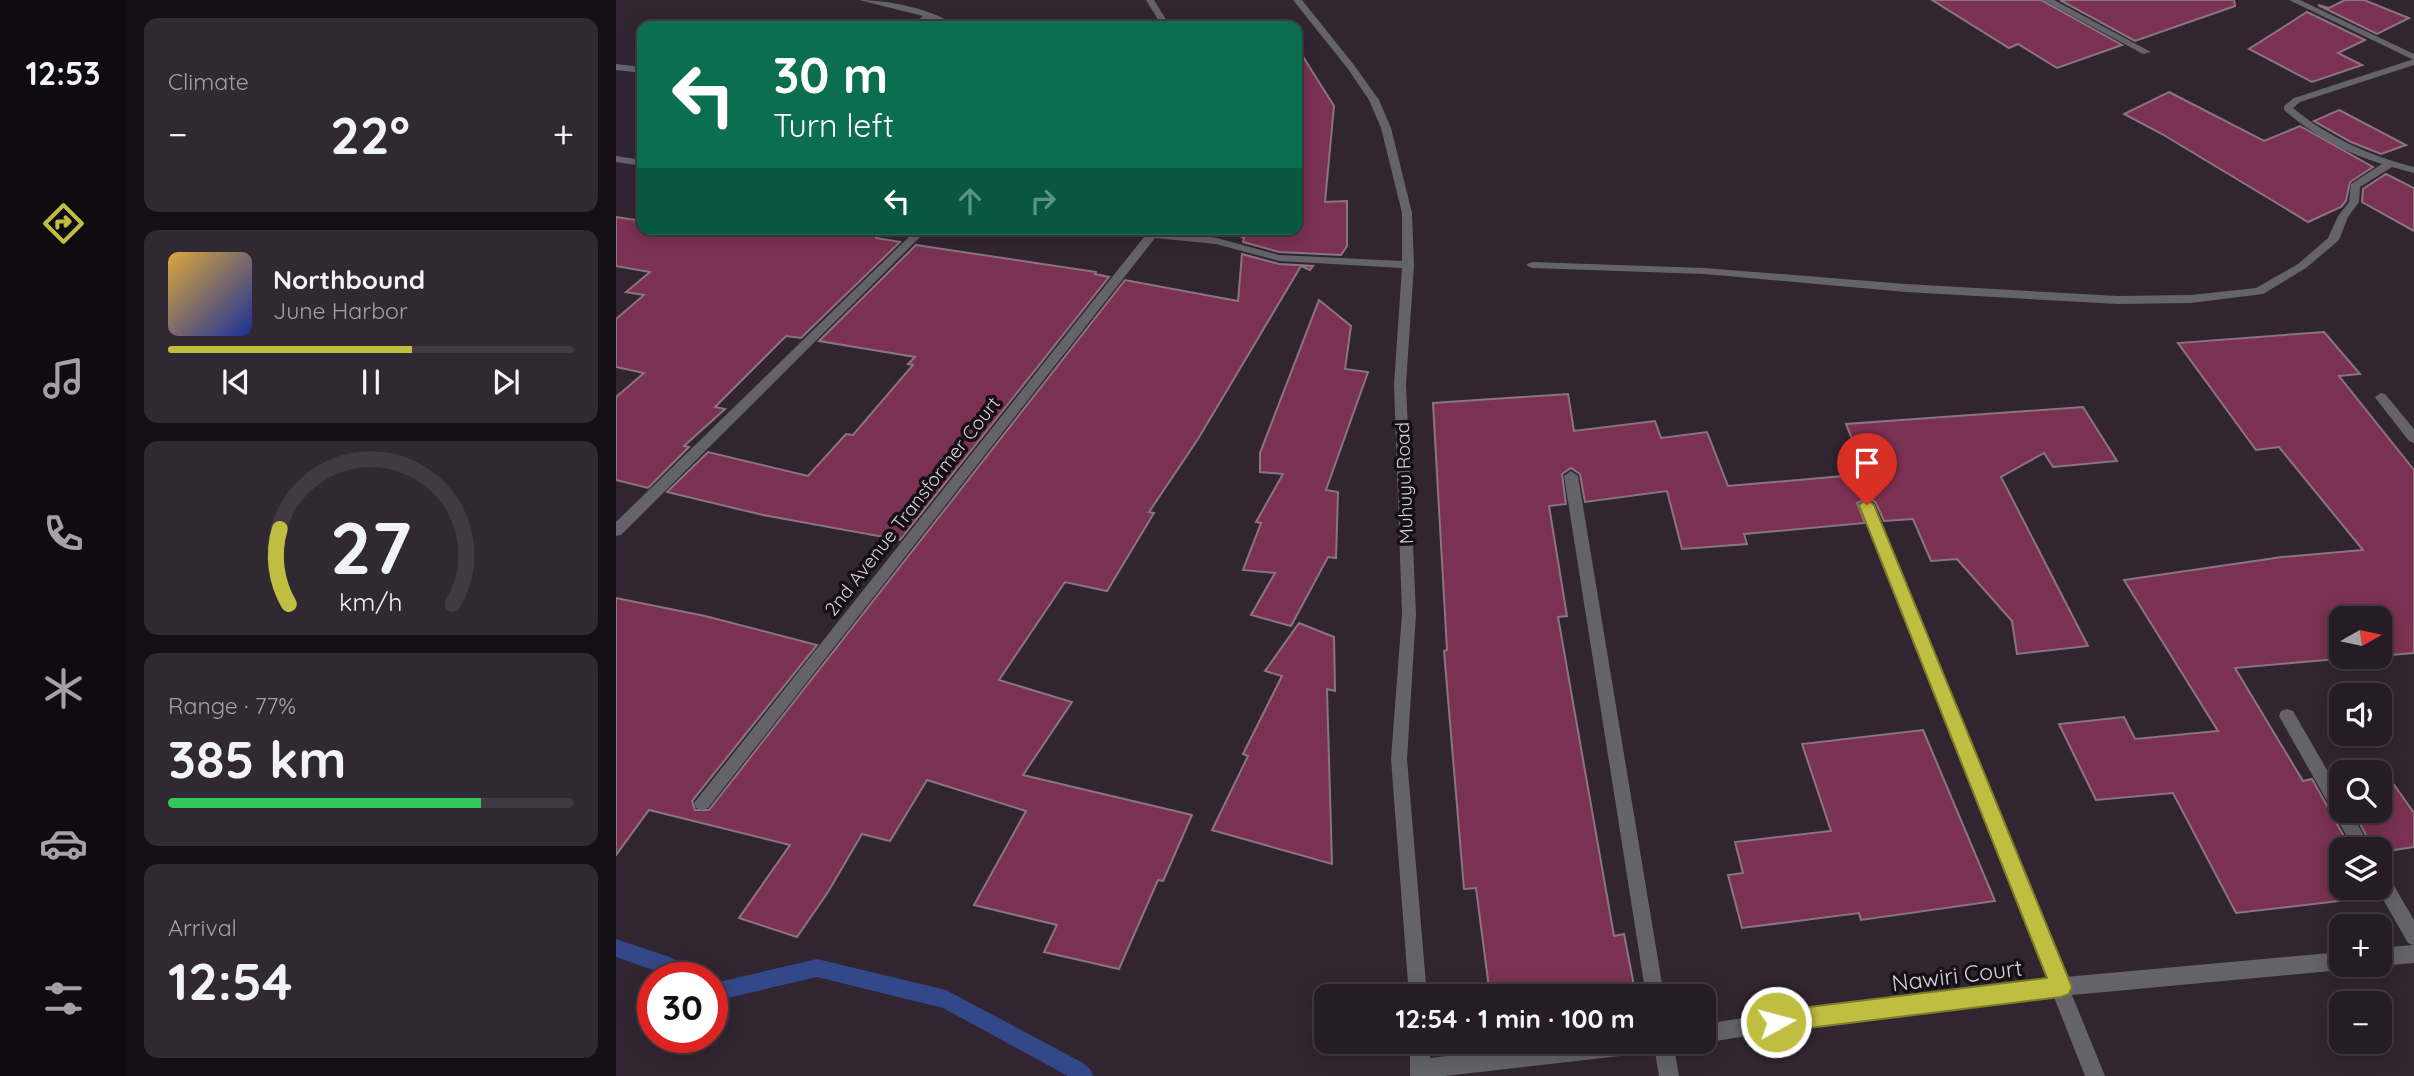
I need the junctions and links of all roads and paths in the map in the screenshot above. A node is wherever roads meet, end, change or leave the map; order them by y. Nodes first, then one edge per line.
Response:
1 (863, 0) edge
2 (1150, 0) edge
3 (1297, 0) edge
4 (2047, 0) edge
5 (2293, 0) edge
6 (930, 15) junction
7 (922, 21) edge
8 (941, 21) edge
9 (1163, 21) edge
10 (2146, 52) dead end
11 (2414, 59) edge
12 (616, 67) edge
13 (637, 69) edge
14 (618, 161) edge
15 (637, 163) edge
16 (2390, 164) junction
17 (2414, 170) edge
18 (917, 235) edge
19 (1151, 235) edge
20 (1218, 235) edge
21 (1408, 265) junction
22 (1532, 265) dead end
23 (2381, 397) dead end
24 (2414, 439) edge
25 (1571, 476) dead end
26 (1867, 505) dead end
27 (616, 531) edge
28 (2287, 716) dead end
29 (702, 803) dead end
30 (2356, 837) edge
31 (2392, 899) edge
32 (2414, 937) edge
33 (2414, 954) edge
34 (2392, 956) edge
35 (2329, 962) edge
36 (1417, 984) edge
37 (1653, 984) edge
38 (2061, 987) junction
39 (1716, 1032) edge
40 (1420, 1054) edge
41 (1562, 1054) edge
42 (1665, 1054) edge
43 (1421, 1072) edge
44 (1669, 1076) edge
45 (2095, 1076) edge

1 - 6 street
2 - 9 street
3 - 21 street, Muhuyu Road
4 - 10 street
5 - 11 street
6 - 7 street
6 - 8 street
11 - 16 street
12 - 13 street
14 - 15 street
16 - 17 street
16 - 22 street
18 - 27 street
19 - 29 street, 2nd Avenue Transformer Court
20 - 21 street
21 - 36 street, Muhuyu Road
23 - 24 street
25 - 37 street
26 - 38 street
28 - 30 street
31 - 32 street
33 - 34 street
35 - 38 street, Nawiri Court
38 - 39 street, Nawiri Court
38 - 45 street
40 - 43 street
41 - 43 street
42 - 44 street

